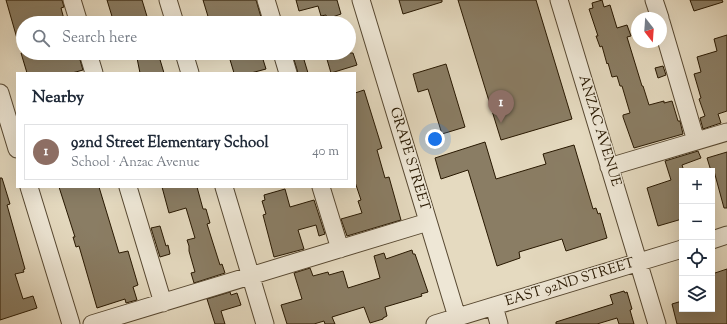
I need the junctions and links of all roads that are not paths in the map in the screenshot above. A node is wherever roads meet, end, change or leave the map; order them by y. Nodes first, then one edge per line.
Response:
1 (72, 0) edge
2 (168, 0) edge
3 (266, 0) edge
4 (361, 0) edge
5 (558, 0) edge
6 (654, 0) edge
7 (658, 12) edge
8 (77, 16) edge
9 (173, 16) edge
10 (271, 16) edge
11 (667, 42) edge
12 (90, 60) edge
13 (186, 60) edge
14 (284, 60) edge
15 (94, 72) edge
16 (190, 72) edge
17 (288, 72) edge
18 (0, 93) edge
19 (727, 132) edge
20 (696, 141) junction
21 (16, 146) edge
22 (609, 167) junction
23 (29, 188) edge
24 (128, 188) edge
25 (224, 188) edge
26 (321, 188) edge
27 (428, 222) junction
28 (340, 249) junction
29 (679, 250) edge
30 (639, 262) junction
31 (251, 277) junction
32 (163, 303) junction
33 (494, 306) junction
34 (457, 318) junction
35 (70, 324) edge
36 (92, 324) edge
37 (265, 324) edge
38 (435, 324) edge
39 (499, 324) edge
40 (657, 324) edge

1 - 8 street
2 - 9 street
3 - 10 street
4 - 27 street, GRAPE STREET
5 - 22 street, ANZAC AVENUE
6 - 7 street
11 - 20 street
12 - 15 street
13 - 16 street
14 - 17 street
18 - 21 street
19 - 20 street
20 - 22 street
22 - 30 street, ANZAC AVENUE
23 - 35 street
24 - 32 street
25 - 31 street
26 - 28 street
27 - 28 street
27 - 34 street, GRAPE STREET
28 - 31 street
29 - 30 street, EAST 92ND STREET
30 - 33 street, EAST 92ND STREET
30 - 40 street, ANZAC AVENUE
31 - 32 street
31 - 37 street
32 - 36 street
33 - 34 street, EAST 92ND STREET
33 - 39 street
34 - 38 street, EAST 92ND STREET

